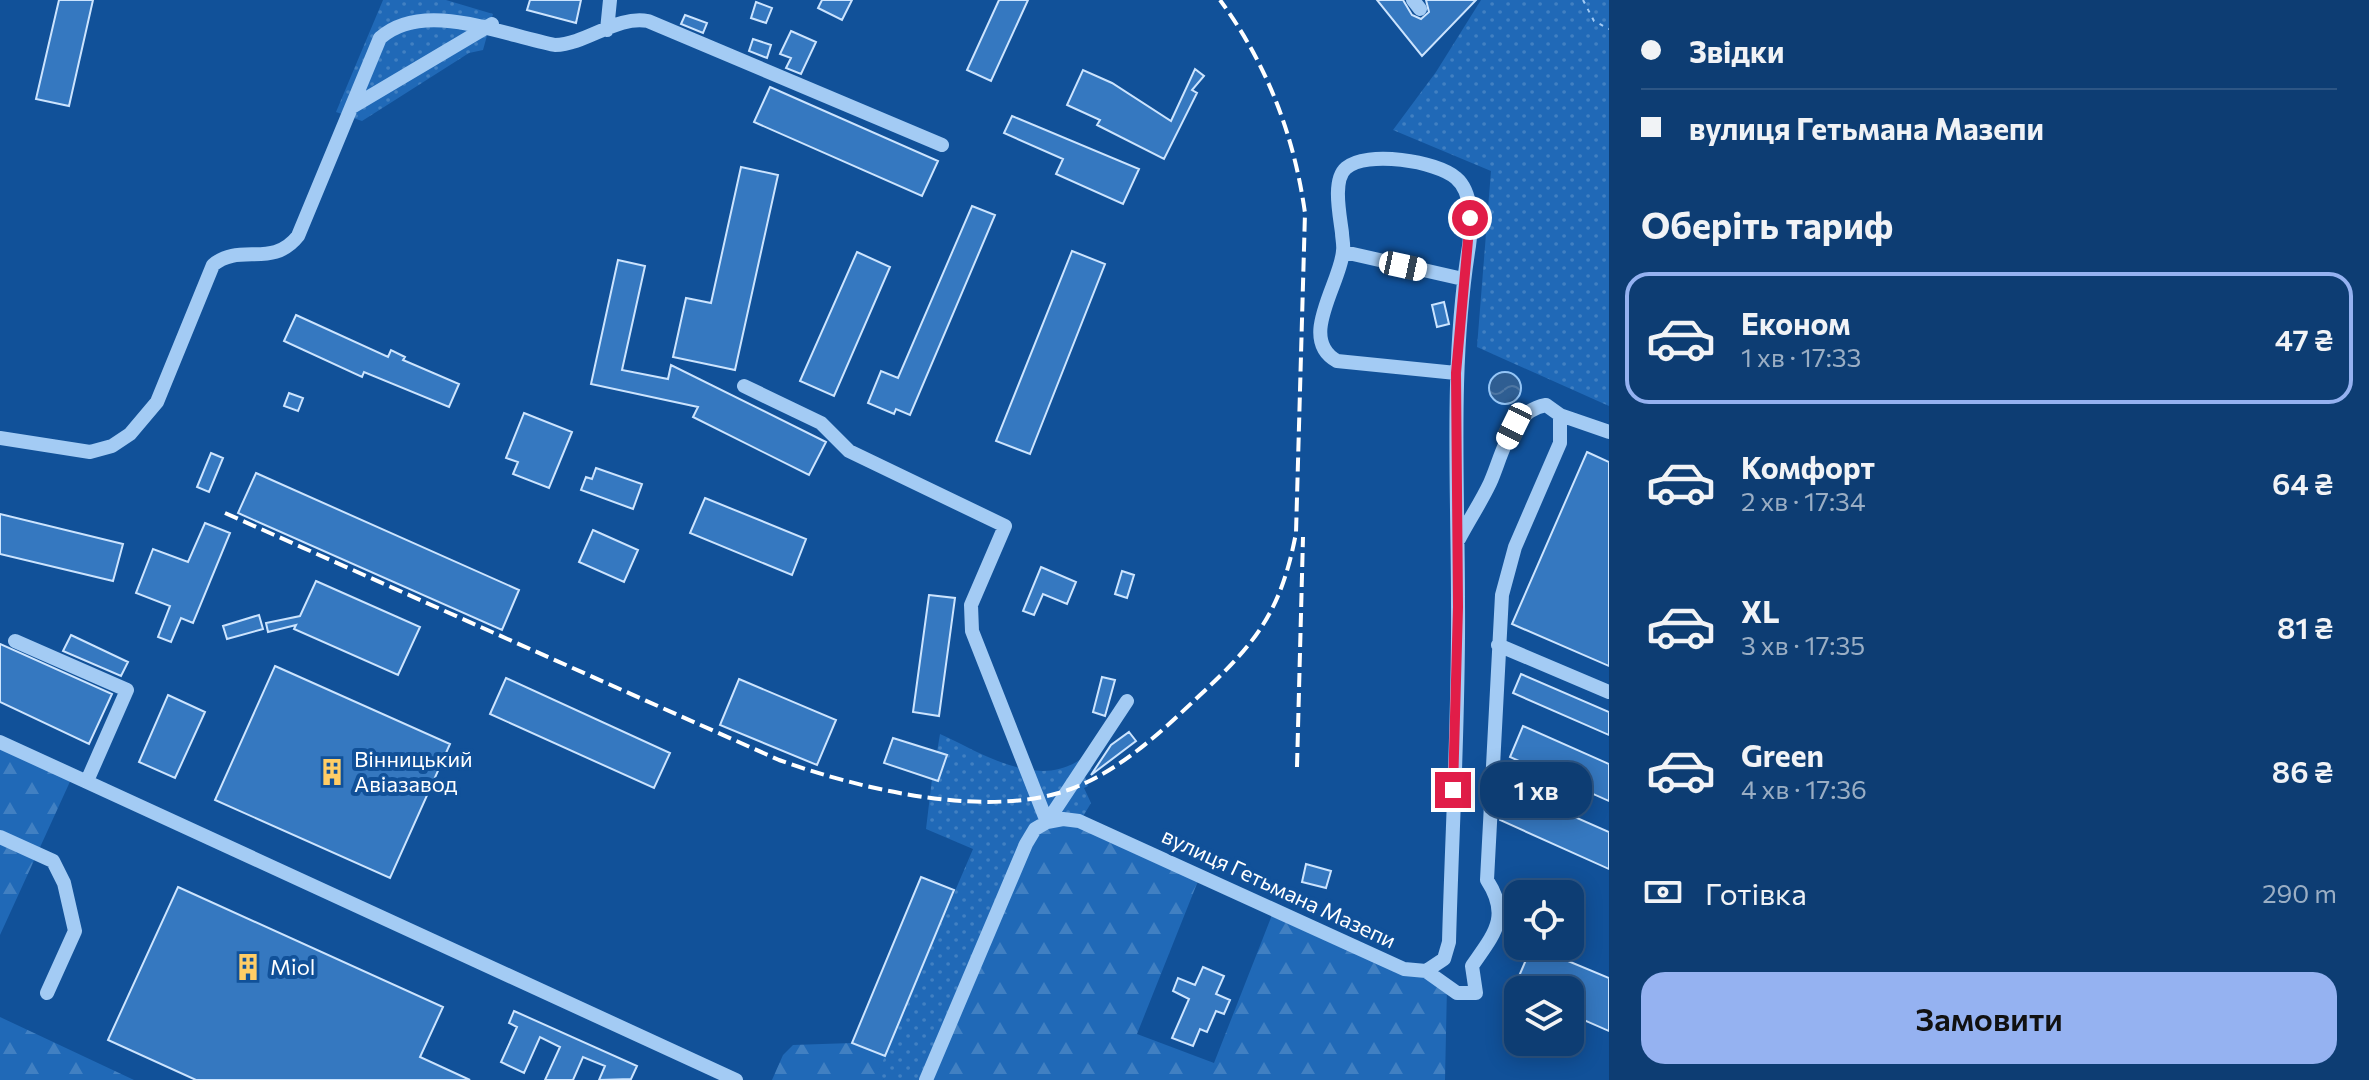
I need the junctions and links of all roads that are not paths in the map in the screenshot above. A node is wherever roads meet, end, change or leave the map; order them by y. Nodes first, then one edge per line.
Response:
1 (610, 0) edge
2 (492, 24) junction
3 (607, 30) junction
4 (351, 108) junction
5 (942, 145) dead end
6 (1344, 252) junction
7 (1463, 279) junction
8 (1456, 373) junction
9 (744, 386) dead end
10 (1560, 415) junction
11 (1609, 432) edge
12 (0, 438) edge
13 (1458, 542) junction
14 (15, 641) dead end
15 (1498, 645) junction
16 (1609, 692) edge
17 (1127, 701) dead end
18 (0, 742) edge
19 (87, 781) junction
20 (1047, 822) junction
21 (0, 837) edge
22 (1426, 971) junction
23 (47, 993) dead end
24 (736, 1080) edge
25 (926, 1080) edge

1 - 3 street
2 - 3 street
2 - 4 street
2 - 4 street
3 - 5 street
4 - 12 street
6 - 7 street
6 - 7 street
6 - 8 street
7 - 8 street
8 - 13 street
9 - 20 street
10 - 11 street
10 - 13 street
10 - 15 street
13 - 22 street
14 - 19 street
15 - 16 street
15 - 22 street, вулиця Гетьмана Мазепи
17 - 20 street
18 - 19 street
19 - 24 street
20 - 22 street, вулиця Гетьмана Мазепи
20 - 25 street
21 - 23 street

